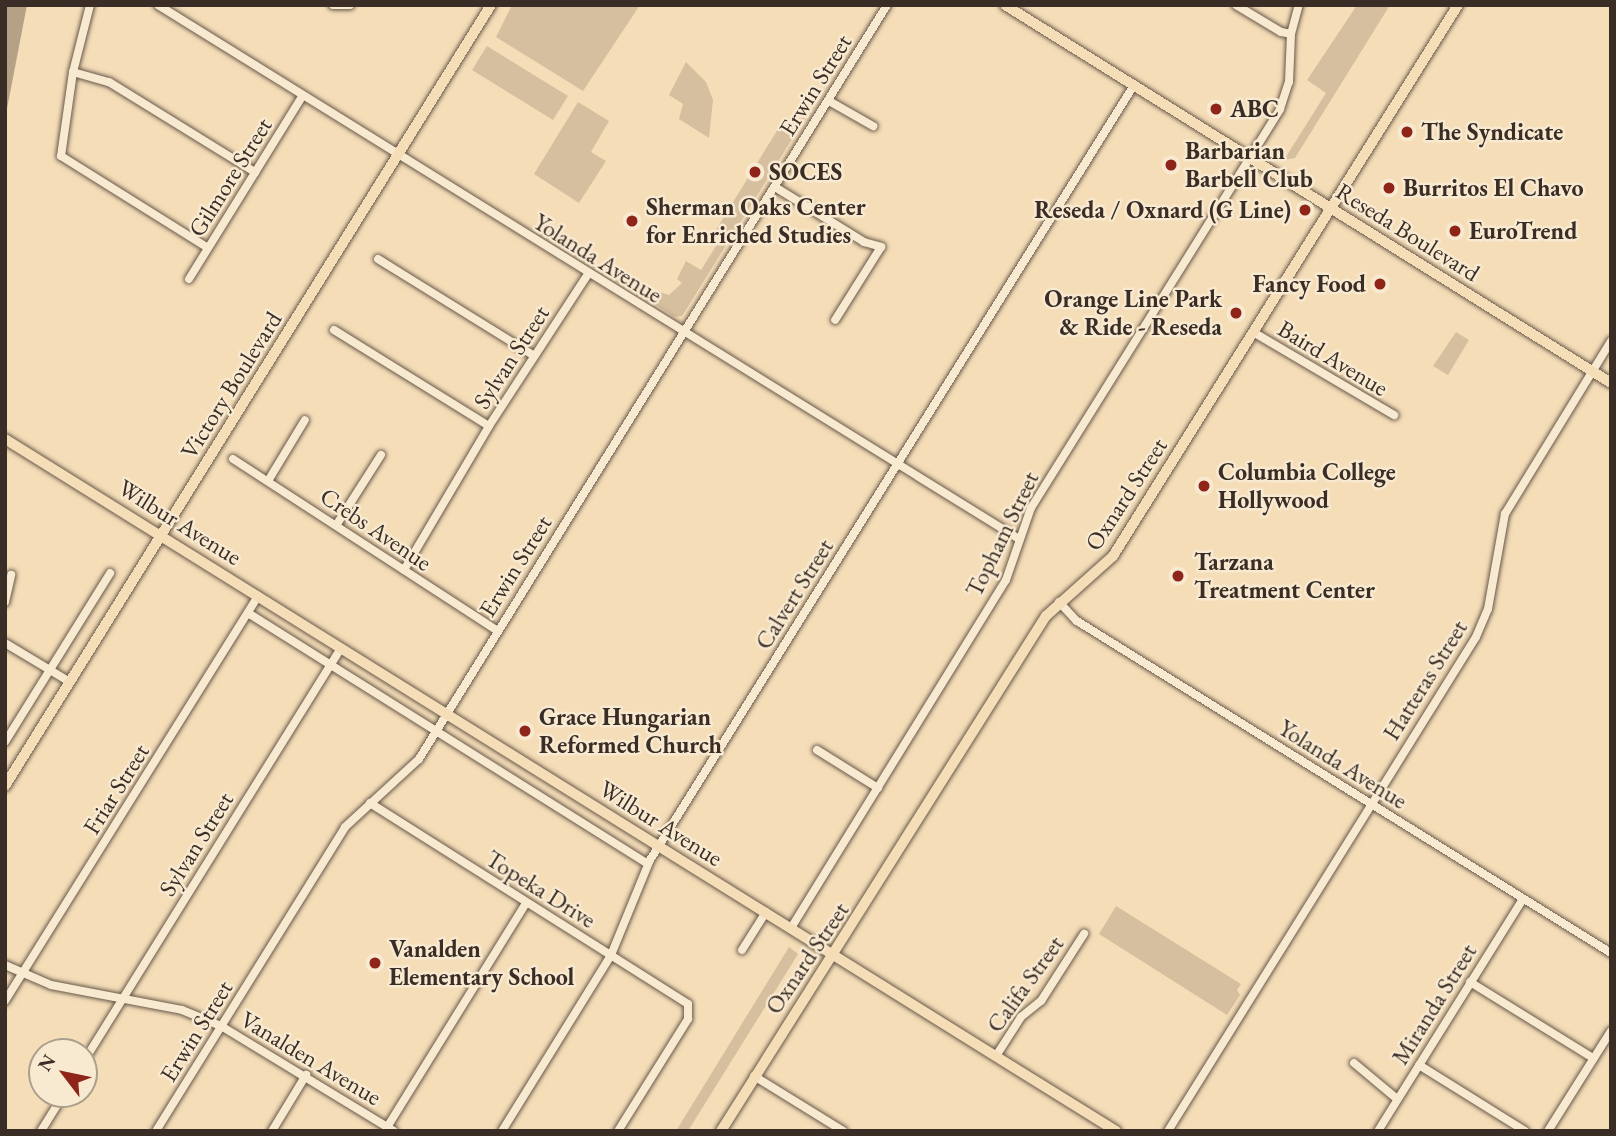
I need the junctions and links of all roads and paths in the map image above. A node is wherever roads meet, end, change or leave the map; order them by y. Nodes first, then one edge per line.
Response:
1 (90, 5) edge
2 (158, 5) edge
3 (333, 5) edge
4 (491, 5) edge
5 (887, 5) edge
6 (1005, 5) edge
7 (1236, 5) edge
8 (1299, 5) edge
9 (1458, 5) edge
10 (348, 6) edge
11 (1291, 34) junction
12 (73, 72) junction
13 (1133, 85) junction
14 (303, 95) junction
15 (829, 101) junction
16 (873, 126) dead end
17 (398, 156) junction
18 (1251, 158) junction
19 (255, 172) junction
20 (775, 187) junction
21 (1330, 207) junction
22 (208, 248) junction
23 (378, 259) dead end
24 (588, 274) junction
25 (189, 279) dead end
26 (835, 320) dead end
27 (334, 330) dead end
28 (1252, 332) junction
29 (683, 334) junction
30 (1611, 341) edge
31 (533, 355) junction
32 (1592, 371) junction
33 (1611, 383) edge
34 (1394, 415) dead end
35 (305, 420) dead end
36 (489, 426) junction
37 (5, 439) edge
38 (381, 454) dead end
39 (233, 459) dead end
40 (896, 465) junction
41 (268, 481) junction
42 (337, 524) junction
43 (161, 535) junction
44 (1019, 539) junction
45 (404, 570) junction
46 (110, 573) dead end
47 (11, 575) dead end
48 (258, 596) junction
49 (5, 602) edge
50 (1059, 602) junction
51 (248, 613) junction
52 (498, 631) junction
53 (5, 643) edge
54 (341, 648) junction
55 (330, 666) junction
56 (50, 670) junction
57 (70, 682) junction
58 (447, 714) junction
59 (436, 732) junction
60 (5, 742) edge
61 (817, 750) dead end
62 (5, 786) edge
63 (878, 788) junction
64 (370, 803) junction
65 (1370, 804) junction
66 (659, 846) junction
67 (648, 864) junction
68 (1523, 899) junction
69 (526, 902) junction
70 (766, 912) junction
71 (791, 928) junction
72 (1084, 934) dead end
73 (742, 950) dead end
74 (834, 954) junction
75 (1611, 954) edge
76 (611, 955) junction
77 (5, 965) edge
78 (23, 973) junction
79 (1470, 982) junction
80 (122, 1000) junction
81 (5, 1001) edge
82 (221, 1026) junction
83 (1611, 1031) edge
84 (98, 1039) edge
85 (996, 1056) junction
86 (1593, 1058) junction
87 (1354, 1063) dead end
88 (1419, 1065) junction
89 (306, 1075) junction
90 (754, 1076) junction
91 (1397, 1099) junction
92 (55, 1108) edge
93 (389, 1129) edge
94 (41, 1131) edge
95 (156, 1131) edge
96 (271, 1131) edge
97 (502, 1131) edge
98 (618, 1131) edge
99 (721, 1131) edge
100 (843, 1131) edge
101 (1116, 1131) edge
102 (1168, 1131) edge
103 (1378, 1131) edge
104 (1525, 1131) edge
105 (1548, 1131) edge

1 - 12 street
2 - 14 street, Yolanda Avenue
3 - 10 street
4 - 17 main road, Victory Boulevard
5 - 15 street, Erwin Street
6 - 13 main road, Reseda Boulevard
7 - 11 street
8 - 11 street, Topham Street
9 - 21 main road, Oxnard Street
11 - 18 street, Topham Street
12 - 19 street
12 - 22 street
13 - 18 main road, Reseda Boulevard
13 - 40 street, Calvert Street
14 - 17 street, Yolanda Avenue
14 - 19 street, Gilmore Street
15 - 16 street
15 - 20 street, Erwin Street
17 - 24 street, Yolanda Avenue
17 - 43 main road, Victory Boulevard
18 - 21 main road, Reseda Boulevard
18 - 44 street, Topham Street
19 - 22 street, Gilmore Street
20 - 26 street
20 - 29 street, Erwin Street
21 - 28 main road, Oxnard Street
21 - 32 main road, Reseda Boulevard
22 - 25 street, Gilmore Street
23 - 31 street
24 - 29 street, Yolanda Avenue
24 - 31 street, Sylvan Street
27 - 36 street
28 - 34 street, Baird Avenue
28 - 50 main road, Oxnard Street
29 - 40 street, Yolanda Avenue
29 - 52 street, Erwin Street
30 - 32 street, Hatteras Street
31 - 36 street, Sylvan Street
32 - 33 main road, Reseda Boulevard
32 - 65 street, Hatteras Street
35 - 41 street
36 - 45 street, Sylvan Street
37 - 43 main road, Wilbur Avenue
38 - 42 street
39 - 41 street, Crebs Avenue
40 - 44 street, Yolanda Avenue
40 - 66 street, Calvert Street
41 - 42 street, Crebs Avenue
42 - 45 street, Crebs Avenue
43 - 48 main road, Wilbur Avenue
43 - 57 main road, Victory Boulevard
44 - 63 street, Topham Street
45 - 52 street, Crebs Avenue
46 - 56 street
47 - 49 street
48 - 51 street, Friar Street
48 - 54 main road, Wilbur Avenue
50 - 65 street, Yolanda Avenue
50 - 74 main road, Oxnard Street
51 - 55 street, Wilbur Avenue
51 - 78 street, Friar Street
52 - 58 street, Erwin Street
53 - 56 street
54 - 55 street, Sylvan Street
54 - 58 main road, Wilbur Avenue
55 - 59 street, Wilbur Avenue
55 - 80 street, Sylvan Street
56 - 57 street
56 - 60 street
57 - 62 main road, Victory Boulevard
58 - 59 street, Erwin Street
58 - 66 main road, Wilbur Avenue
59 - 64 street, Erwin Street
59 - 67 street, Wilbur Avenue
61 - 63 street
63 - 71 street, Topham Street
64 - 69 street, Topeka Drive
64 - 82 street, Erwin Street
65 - 68 street, Yolanda Avenue
65 - 102 street, Hatteras Street
66 - 67 street, Calvert Street
66 - 70 main road, Wilbur Avenue
67 - 76 street, Calvert Street
68 - 75 street, Yolanda Avenue
68 - 79 street, Miranda Street
69 - 76 street, Topeka Drive
69 - 93 street
70 - 71 main road, Wilbur Avenue
70 - 73 street
71 - 74 main road, Wilbur Avenue
72 - 85 street, Califa Street
74 - 85 main road, Wilbur Avenue
74 - 90 main road, Oxnard Street
76 - 97 street, Calvert Street
76 - 98 street, Topeka Drive
77 - 78 street, Vanalden Avenue
78 - 80 street, Vanalden Avenue
78 - 81 street, Friar Street
79 - 86 street
79 - 88 street, Miranda Street
80 - 82 street, Vanalden Avenue
80 - 84 street, Sylvan Street
82 - 89 street, Vanalden Avenue
82 - 95 street, Erwin Street
83 - 86 street
85 - 101 main road, Wilbur Avenue
86 - 105 street
87 - 91 street
88 - 91 street, Miranda Street
88 - 104 street
89 - 93 street, Vanalden Avenue
89 - 96 street
90 - 99 main road, Oxnard Street
90 - 100 street
91 - 103 street, Miranda Street
92 - 94 street

